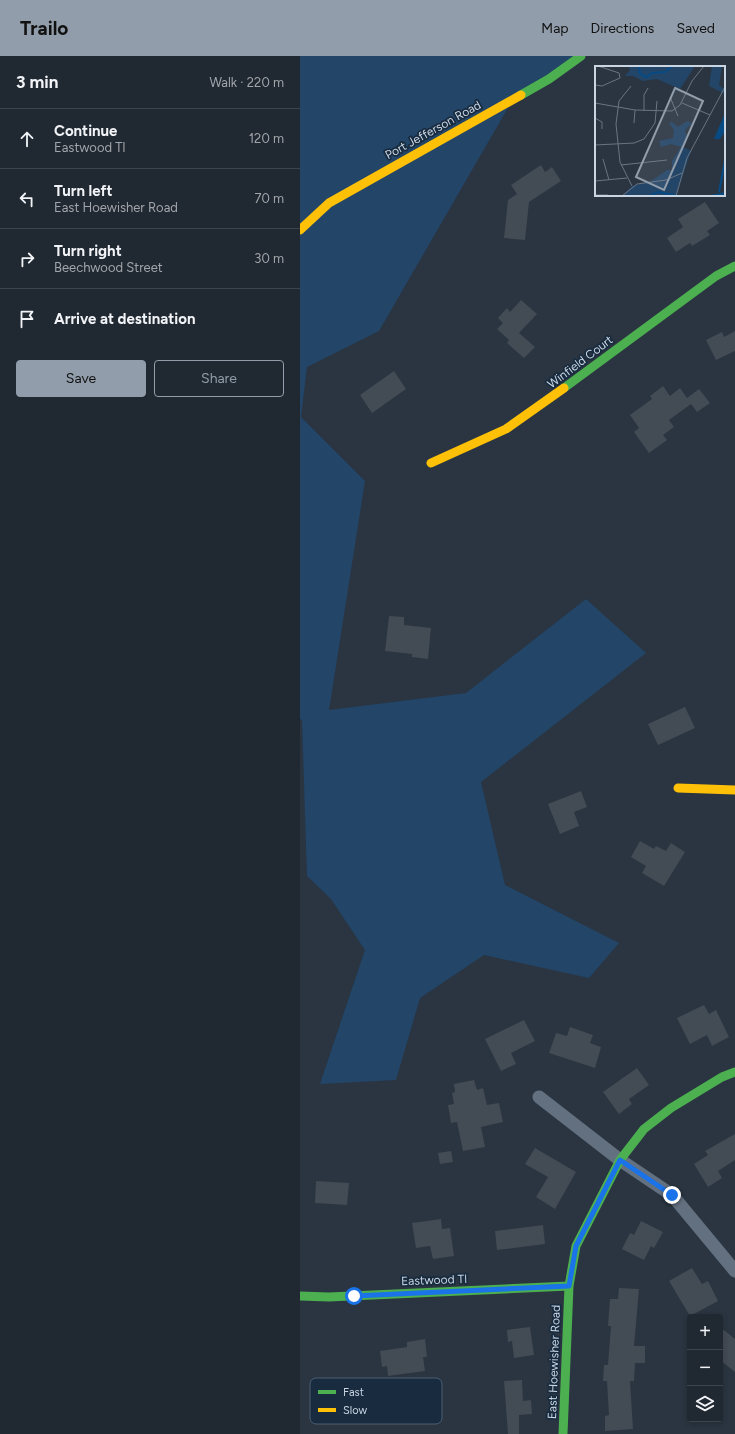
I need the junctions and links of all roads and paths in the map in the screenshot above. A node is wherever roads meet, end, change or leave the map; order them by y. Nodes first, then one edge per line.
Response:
1 (581, 56) edge
2 (300, 230) edge
3 (735, 266) edge
4 (431, 463) dead end
5 (678, 788) dead end
6 (735, 790) edge
7 (735, 1072) edge
8 (539, 1097) dead end
9 (620, 1160) junction
10 (735, 1271) edge
11 (569, 1286) junction
12 (300, 1296) edge
13 (563, 1434) edge

1 - 2 street, Port Jefferson Road
3 - 4 street, Winfield Court
5 - 6 street
7 - 9 street, East Hoewisher Road
8 - 9 street
9 - 10 street
9 - 11 street, East Hoewisher Road
11 - 12 street, Eastwood Tl
11 - 13 street, East Hoewisher Road

